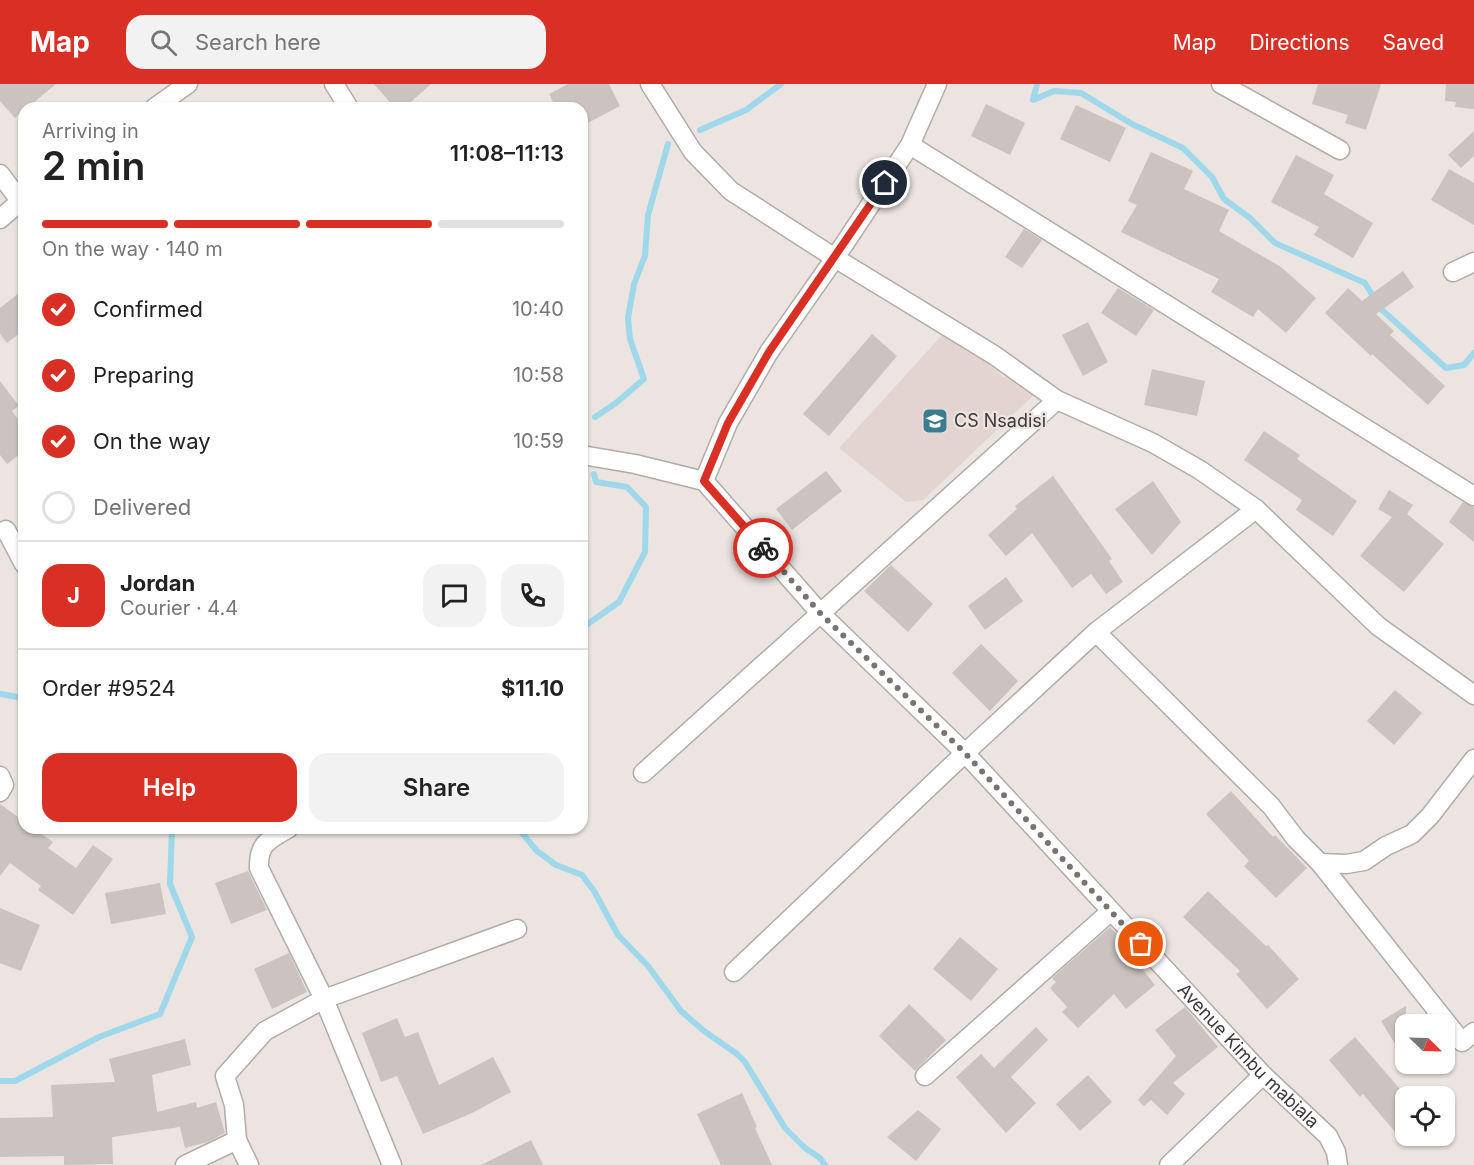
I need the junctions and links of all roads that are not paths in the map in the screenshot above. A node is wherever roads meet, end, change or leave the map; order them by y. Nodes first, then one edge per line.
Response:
1 (188, 84) edge
2 (334, 84) edge
3 (650, 84) edge
4 (937, 84) edge
5 (1221, 84) edge
6 (162, 102) edge
7 (345, 102) edge
8 (910, 145) junction
9 (1340, 150) dead end
10 (0, 174) edge
11 (18, 196) edge
12 (18, 206) edge
13 (0, 219) edge
14 (835, 258) junction
15 (1474, 262) edge
16 (1453, 272) dead end
17 (1057, 400) junction
18 (588, 456) edge
19 (704, 481) junction
20 (1474, 496) edge
21 (1256, 509) junction
22 (6, 530) dead end
23 (18, 553) edge
24 (821, 614) junction
25 (1096, 632) junction
26 (1474, 695) edge
27 (965, 753) junction
28 (1474, 759) edge
29 (642, 773) dead end
30 (0, 776) edge
31 (0, 792) edge
32 (279, 834) edge
33 (1320, 863) junction
34 (1110, 912) junction
35 (517, 929) dead end
36 (734, 972) dead end
37 (324, 999) junction
38 (1474, 1032) edge
39 (1263, 1075) junction
40 (926, 1076) dead end
41 (237, 1140) junction
42 (185, 1165) edge
43 (249, 1165) edge
44 (392, 1165) edge
45 (1169, 1165) edge
46 (1338, 1165) edge

1 - 6 street
2 - 7 street
3 - 14 street
4 - 8 street
5 - 9 street
8 - 14 street
8 - 20 street
10 - 11 street
12 - 13 street
14 - 17 street
14 - 19 street
15 - 16 street
17 - 21 street
17 - 24 street
18 - 19 street
19 - 24 street, Avenue Kimbu mabiala
21 - 25 street
21 - 26 street
22 - 23 street
24 - 27 street, Avenue Kimbu mabiala
24 - 29 street
25 - 27 street
25 - 33 street
27 - 34 street, Avenue Kimbu mabiala
27 - 36 street
28 - 33 street
30 - 31 street
32 - 37 street
33 - 38 street
34 - 39 street, Avenue Kimbu mabiala
34 - 40 street
35 - 37 street
37 - 41 street
37 - 44 street
39 - 45 street
39 - 46 street, Avenue Kimbu mabiala
41 - 42 street
41 - 43 street

